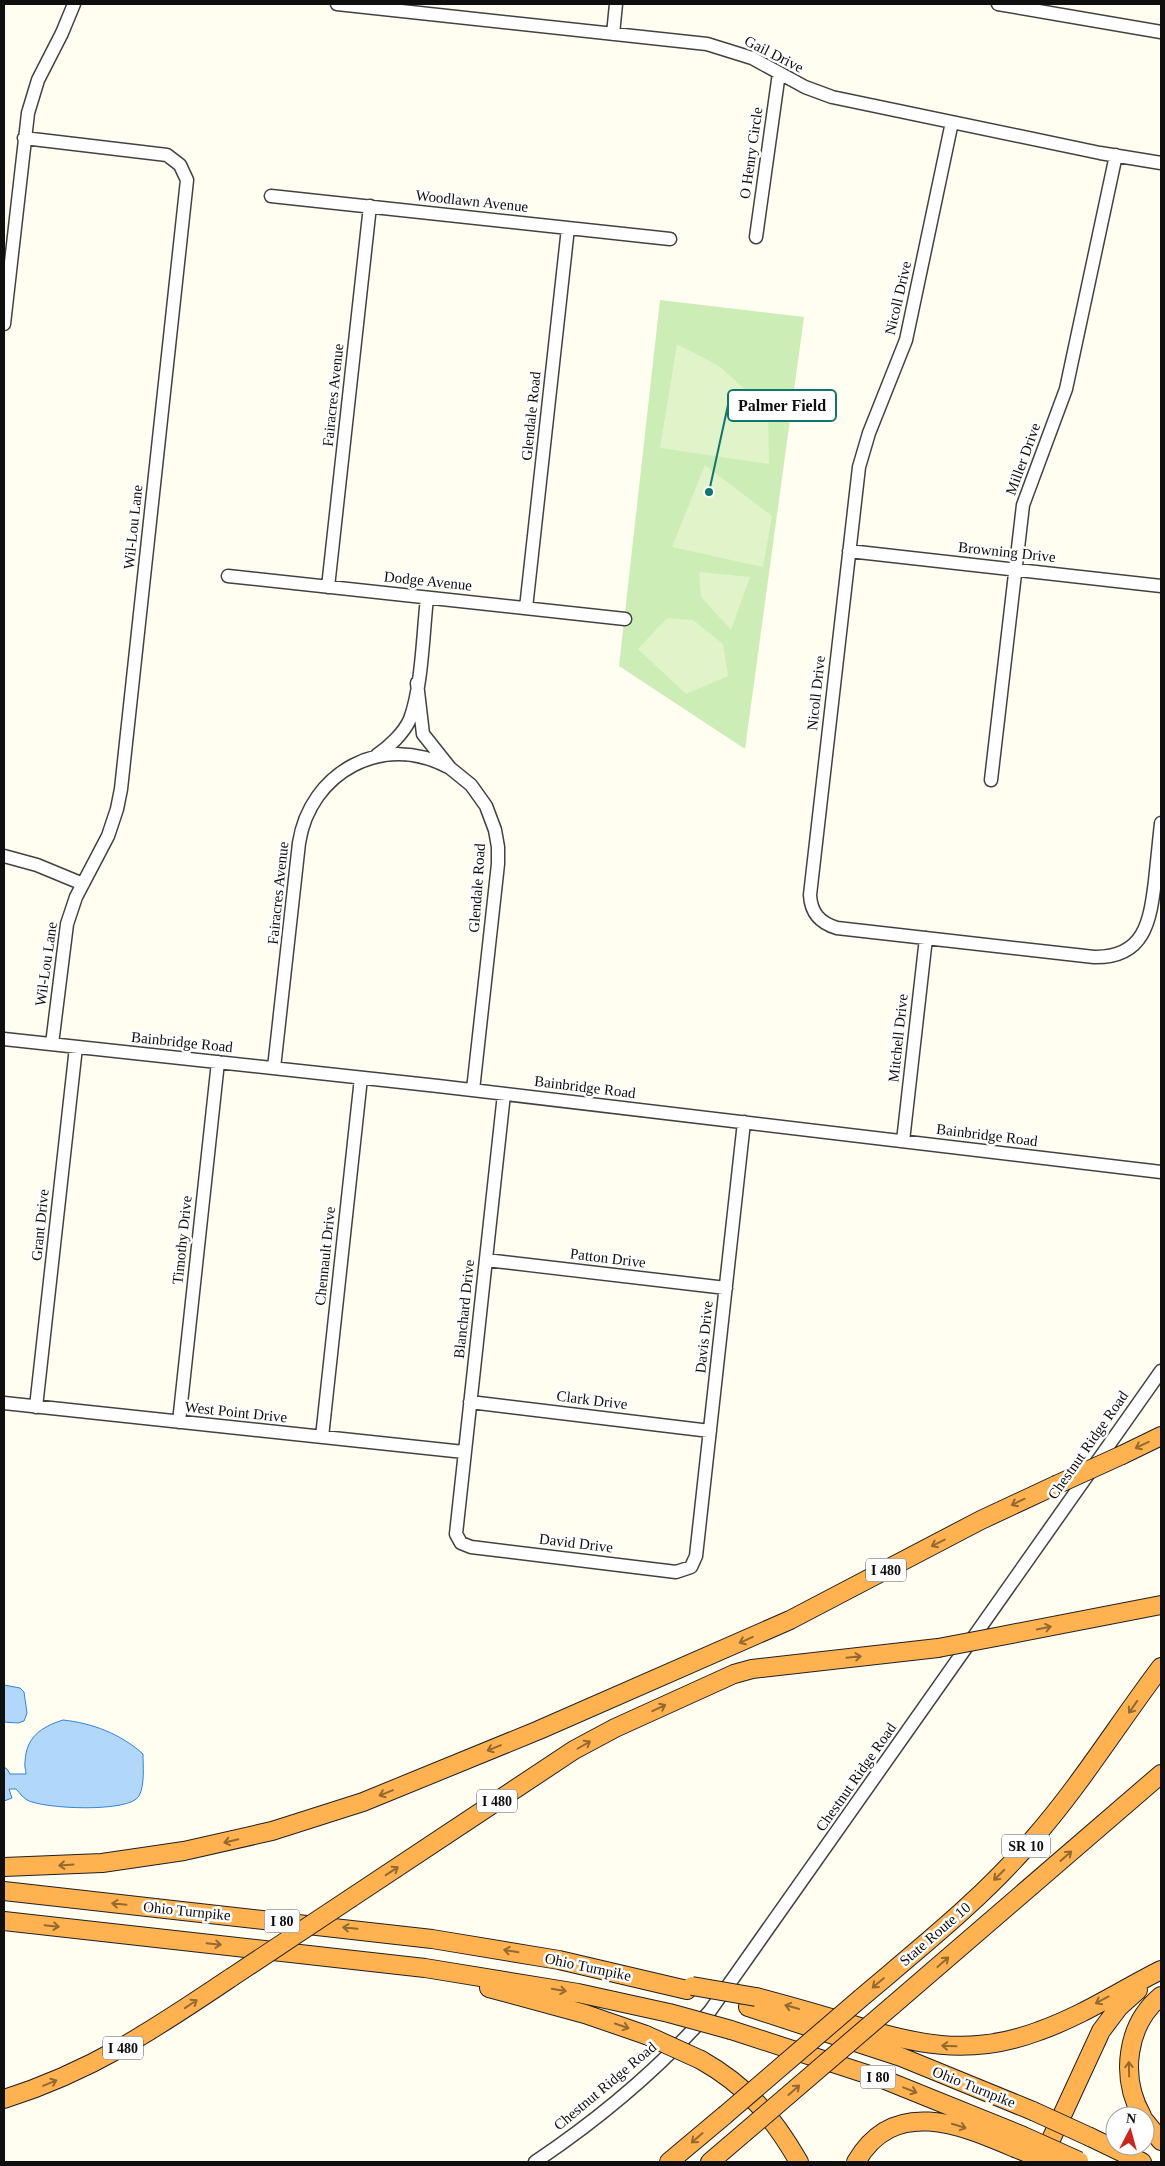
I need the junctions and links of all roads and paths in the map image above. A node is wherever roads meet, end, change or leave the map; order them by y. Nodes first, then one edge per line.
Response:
1 (74, 4) edge
2 (337, 4) edge
3 (616, 4) edge
4 (998, 4) edge
5 (1161, 32) edge
6 (613, 34) junction
7 (779, 73) junction
8 (952, 122) junction
9 (24, 138) junction
10 (1116, 156) junction
11 (1161, 163) edge
12 (271, 196) dead end
13 (370, 206) junction
14 (568, 228) junction
15 (756, 236) dead end
16 (670, 239) dead end
17 (4, 324) edge
18 (849, 551) junction
19 (1015, 570) junction
20 (228, 576) dead end
21 (1161, 586) edge
22 (328, 587) junction
23 (427, 598) junction
24 (526, 608) junction
25 (625, 619) dead end
26 (417, 683) junction
27 (375, 757) junction
28 (450, 768) junction
29 (991, 780) dead end
30 (1161, 823) edge
31 (4, 856) edge
32 (82, 884) junction
33 (926, 938) junction
34 (4, 1039) edge
35 (52, 1044) junction
36 (76, 1047) junction
37 (218, 1062) junction
38 (274, 1068) junction
39 (361, 1078) junction
40 (473, 1090) junction
41 (504, 1094) junction
42 (744, 1122) junction
43 (903, 1141) junction
44 (1161, 1172) edge
45 (486, 1260) junction
46 (726, 1288) junction
47 (1161, 1371) edge
48 (470, 1402) junction
49 (4, 1403) edge
50 (36, 1407) junction
51 (179, 1422) junction
52 (710, 1431) junction
53 (1161, 1436) edge
54 (322, 1437) junction
55 (464, 1452) junction
56 (455, 1528) joint
57 (696, 1556) joint
58 (1161, 1605) edge
59 (1161, 1667) edge
60 (1161, 1774) edge
61 (4, 1867) edge
62 (4, 1891) edge
63 (4, 1921) edge
64 (425, 1968) junction
65 (1161, 1972) edge
66 (1161, 1983) edge
67 (1161, 1996) edge
68 (752, 2002) junction
69 (4, 2099) edge
70 (1138, 2106) edge
71 (1018, 2141) junction
72 (535, 2162) edge
73 (669, 2162) edge
74 (710, 2162) edge
75 (799, 2162) edge
76 (856, 2162) edge
77 (1040, 2162) edge
78 (1048, 2162) edge
79 (1080, 2162) edge
80 (1142, 2162) edge

1 - 9 street
2 - 6 street, Gail Drive
3 - 6 street
4 - 5 street
6 - 7 street, Gail Drive
7 - 8 street, Gail Drive
7 - 15 street, O Henry Circle
8 - 10 street, Gail Drive
8 - 18 street, Nicoll Drive
9 - 17 street
9 - 32 street, Wil-Lou Lane
10 - 11 street, Gail Drive
10 - 19 street, Miller Drive
12 - 13 street, Woodlawn Avenue
13 - 14 street, Woodlawn Avenue
13 - 22 street, Fairacres Avenue
14 - 16 street, Woodlawn Avenue
14 - 24 street, Glendale Road
18 - 19 street, Browning Drive
18 - 33 street, Nicoll Drive
19 - 21 street, Browning Drive
19 - 29 street, Miller Drive
20 - 22 street, Dodge Avenue
22 - 23 street, Dodge Avenue
23 - 24 street, Dodge Avenue
23 - 26 street, Fairacres Avenue
24 - 25 street, Dodge Avenue
26 - 27 street, Fairacres Avenue
26 - 28 street, Glendale Road
27 - 28 street, Fairacres Avenue
27 - 38 street, Fairacres Avenue
28 - 40 street, Glendale Road
30 - 33 street, Nicoll Drive
31 - 32 street
32 - 35 street, Wil-Lou Lane
33 - 43 street, Mitchell Drive
34 - 35 street, Bainbridge Road
35 - 36 street, Bainbridge Road
36 - 37 street, Bainbridge Road
36 - 50 street, Grant Drive
37 - 38 street, Bainbridge Road
37 - 51 street, Timothy Drive
38 - 39 street, Bainbridge Road
39 - 40 street, Bainbridge Road
39 - 54 street, Chennault Drive
40 - 41 street, Bainbridge Road
41 - 42 street, Bainbridge Road
41 - 45 street, Blanchard Drive
42 - 43 street, Bainbridge Road
42 - 46 street, Davis Drive
43 - 44 street, Bainbridge Road
45 - 46 street, Patton Drive
45 - 48 street, Blanchard Drive
46 - 52 street, Davis Drive
47 - 72 street, Chestnut Ridge Road
48 - 52 street, Clark Drive
48 - 55 street, Blanchard Drive
49 - 50 street, West Point Drive
50 - 51 street, West Point Drive
51 - 54 street, West Point Drive
52 - 57 street, Davis Drive
53 -> 61 highway, I 480, bridge
54 - 55 street, West Point Drive
55 - 56 street, Blanchard Drive
56 - 57 street, David Drive
69 -> 58 highway, I 480, bridge
59 -> 73 highway, State Route 10 / SR 10, bridge
74 -> 60 highway, State Route 10 / SR 10, bridge
68 -> 62 highway, Ohio Turnpike / I 80
63 -> 64 highway, Ohio Turnpike / I 80
64 -> 71 highway, Ohio Turnpike / I 80, bridge
64 -> 75 highway, bridge
65 -> 68 highway
65 - 77 highway
66 - 78 highway
70 -> 67 highway
68 - 80 highway, Ohio Turnpike / I 80, bridge
76 -> 71 highway
71 - 78 highway, bridge
71 - 79 highway, Ohio Turnpike / I 80, bridge

